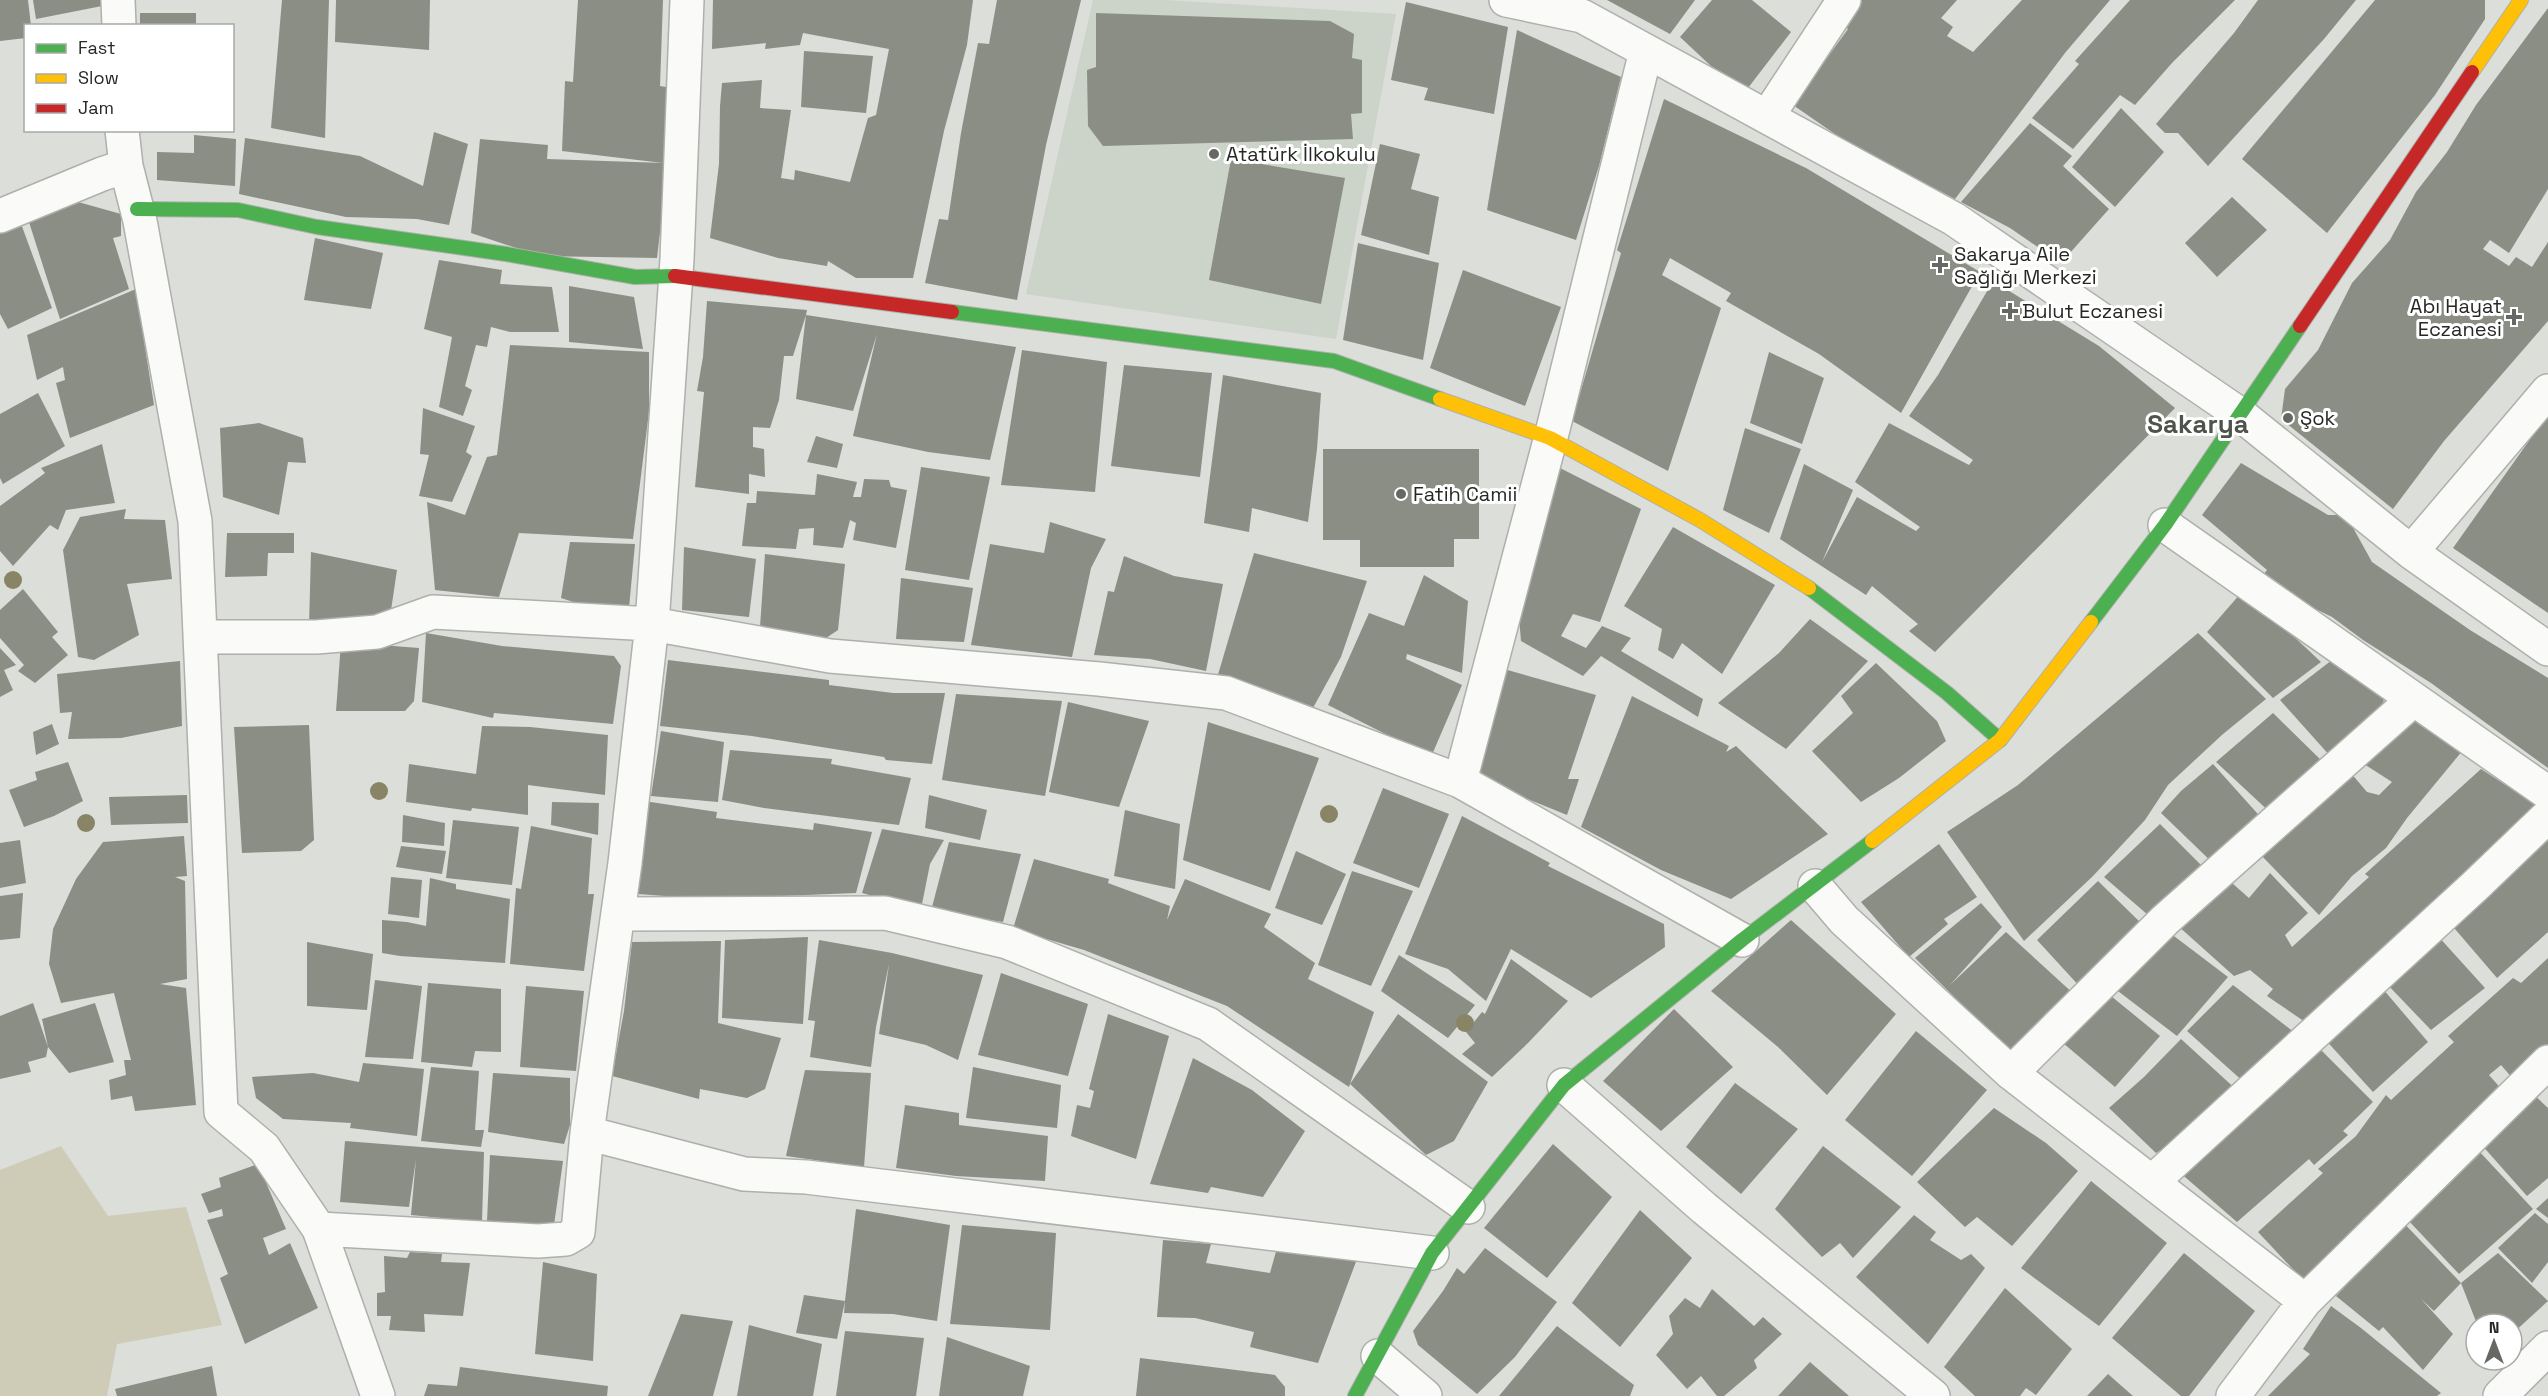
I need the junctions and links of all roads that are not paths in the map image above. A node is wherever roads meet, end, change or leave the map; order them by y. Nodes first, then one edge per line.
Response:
1 (118, 0) edge
2 (687, 0) edge
3 (1506, 0) edge
4 (1844, 0) edge
5 (2521, 0) edge
6 (118, 24) edge
7 (1646, 51) junction
8 (1767, 117) junction
9 (122, 132) edge
10 (126, 166) junction
11 (137, 209) junction
12 (0, 216) edge
13 (676, 276) junction
14 (2548, 391) edge
15 (2241, 415) junction
16 (1550, 438) junction
17 (2165, 525) junction
18 (2411, 552) junction
19 (652, 624) junction
20 (200, 637) junction
21 (2548, 649) edge
22 (2413, 700) junction
23 (2000, 740) junction
24 (1460, 781) junction
25 (2548, 792) edge
26 (2548, 816) edge
27 (1815, 886) junction
28 (618, 914) junction
29 (1742, 940) junction
30 (2548, 1062) edge
31 (2011, 1073) junction
32 (1564, 1085) junction
33 (586, 1133) junction
34 (2153, 1182) junction
35 (1468, 1207) junction
36 (319, 1229) junction
37 (1432, 1253) junction
38 (2305, 1301) junction
39 (2548, 1348) edge
40 (1378, 1356) junction
41 (378, 1396) edge
42 (1355, 1396) edge
43 (1425, 1396) edge
44 (1933, 1396) edge
45 (2233, 1396) edge
46 (2500, 1396) edge

1 - 6 street
2 - 13 street
3 - 7 street
4 - 8 street
5 - 15 street
7 - 8 street
7 - 16 street
8 - 15 street
9 - 10 street
10 - 11 street
10 - 12 street
11 - 13 street
11 - 20 street
13 - 16 street
13 - 19 street
14 - 18 street
15 - 17 street
15 - 18 street
16 - 23 street
16 - 24 street
17 - 22 street
17 - 23 street
18 - 21 street
19 - 20 street
19 - 24 street
19 - 28 street
20 - 36 street
22 - 25 street
22 - 31 street
23 - 27 street
24 - 29 street
26 - 34 street
27 - 29 street
27 - 31 street
28 - 33 street
28 - 35 street
29 - 32 street
30 - 38 street
31 - 34 street
32 - 35 street
32 - 44 street
33 - 36 street
33 - 37 street
34 - 38 street
35 - 37 street
36 - 41 street
37 - 40 street
38 - 45 street
39 - 46 street
40 - 42 street
40 - 43 street

